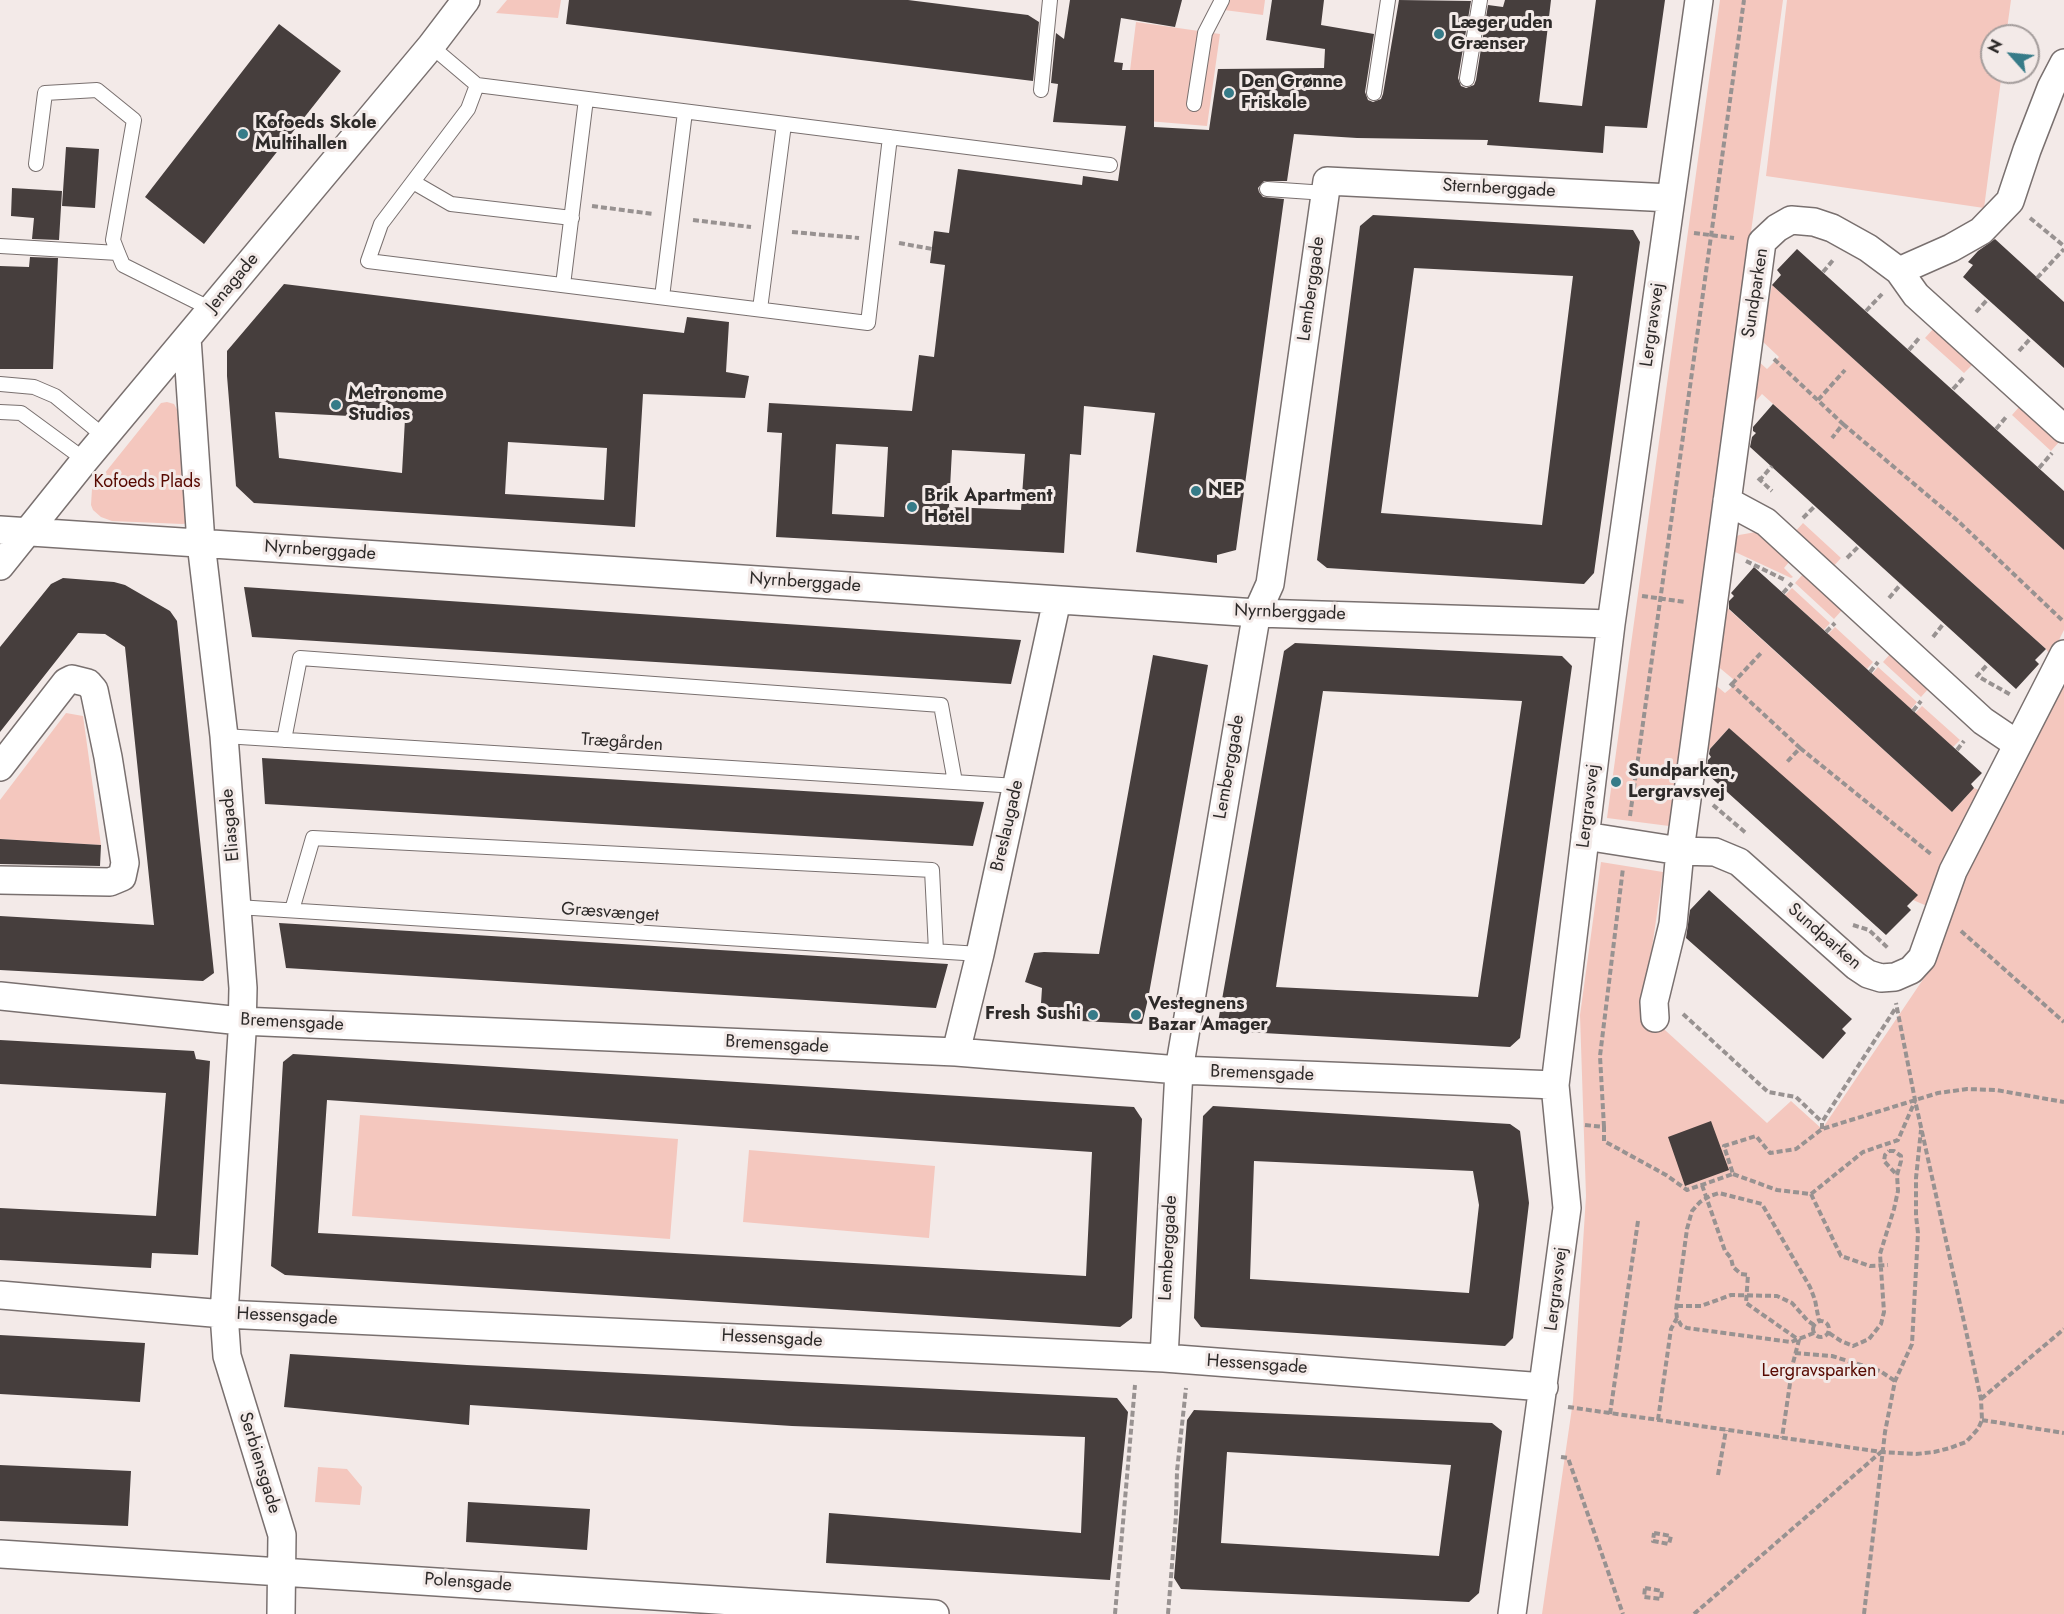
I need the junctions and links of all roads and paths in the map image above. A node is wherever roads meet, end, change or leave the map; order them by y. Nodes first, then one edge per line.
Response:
1 (466, 0) edge
2 (1050, 0) edge
3 (1222, 0) edge
4 (1388, 0) edge
5 (1480, 0) edge
6 (1700, 0) edge
7 (1744, 0) edge
8 (431, 46) junction
9 (2064, 63) edge
10 (1467, 79) dead end
11 (477, 85) junction
12 (1041, 90) dead end
13 (1374, 93) dead end
14 (586, 99) junction
15 (1194, 104) dead end
16 (685, 111) junction
17 (784, 124) junction
18 (890, 137) junction
19 (36, 164) dead end
20 (1110, 165) dead end
21 (413, 182) junction
22 (1326, 187) junction
23 (1267, 189) dead end
24 (1671, 198) junction
25 (2010, 201) junction
26 (572, 218) junction
27 (1667, 229) junction
28 (1711, 235) junction
29 (1762, 242) junction
30 (0, 246) edge
31 (2064, 248) edge
32 (118, 253) junction
33 (1899, 271) junction
34 (2037, 278) dead end
35 (564, 285) junction
36 (663, 297) junction
37 (211, 309) junction
38 (760, 309) junction
39 (1749, 335) junction
40 (187, 338) junction
41 (1845, 370) dead end
42 (0, 384) edge
43 (1818, 400) junction
44 (0, 411) edge
45 (1843, 423) junction
46 (2064, 429) edge
47 (105, 437) junction
48 (1832, 438) dead end
49 (85, 460) junction
50 (1727, 501) junction
51 (0, 530) edge
52 (27, 531) junction
53 (201, 543) junction
54 (0, 566) edge
55 (1616, 592) junction
56 (1661, 598) junction
57 (1057, 600) junction
58 (1713, 605) junction
59 (1257, 613) junction
60 (2064, 622) edge
61 (1611, 624) junction
62 (1761, 653) dead end
63 (2064, 654) edge
64 (1705, 664) junction
65 (1732, 684) junction
66 (224, 736) junction
67 (284, 740) junction
68 (2017, 744) junction
69 (1800, 748) junction
70 (1786, 763) dead end
71 (0, 767) edge
72 (955, 782) junction
73 (1017, 786) junction
74 (1585, 836) junction
75 (1626, 843) junction
76 (1680, 850) junction
77 (1953, 872) junction
78 (0, 880) edge
79 (237, 907) junction
80 (292, 910) junction
81 (1938, 912) junction
82 (936, 951) junction
83 (980, 954) junction
84 (1660, 975) junction
85 (1895, 977) junction
86 (0, 996) edge
87 (1896, 1008) junction
88 (1655, 1018) dead end
89 (241, 1021) junction
90 (2064, 1022) edge
91 (956, 1052) junction
92 (1179, 1070) junction
93 (1555, 1085) junction
94 (1915, 1100) junction
95 (2064, 1102) edge
96 (1822, 1122) junction
97 (1558, 1123) junction
98 (1604, 1127) junction
99 (1921, 1127) junction
100 (1822, 1129) junction
101 (1732, 1174) junction
102 (1897, 1175) junction
103 (1702, 1185) junction
104 (1811, 1194) junction
105 (1707, 1197) junction
106 (1638, 1221) dead end
107 (1888, 1264) dead end
108 (1881, 1265) junction
109 (1746, 1294) junction
110 (0, 1295) edge
111 (1677, 1306) junction
112 (224, 1314) junction
113 (1677, 1318) junction
114 (1819, 1321) junction
115 (1814, 1325) junction
116 (2064, 1329) edge
117 (1814, 1333) junction
118 (1829, 1333) junction
119 (1799, 1340) junction
120 (1795, 1353) junction
121 (1164, 1358) junction
122 (1895, 1381) junction
123 (1544, 1387) junction
124 (1981, 1399) junction
125 (1564, 1407) dead end
126 (1610, 1413) junction
127 (1658, 1420) junction
128 (1982, 1420) junction
129 (1726, 1430) junction
130 (2064, 1433) edge
131 (1782, 1438) junction
132 (1882, 1452) junction
133 (1560, 1457) dead end
134 (1718, 1475) dead end
135 (1653, 1541) joint
136 (0, 1554) edge
137 (283, 1572) junction
138 (1644, 1597) joint
139 (677, 1605) edge
140 (281, 1614) edge
141 (935, 1614) edge
142 (1115, 1614) edge
143 (1168, 1614) edge
144 (1512, 1614) edge
145 (1623, 1614) edge
146 (1694, 1614) edge
147 (1864, 1614) edge

1 - 8 street, Jenagade
2 - 12 lane
3 - 15 lane
4 - 13 lane
5 - 10 lane
6 - 24 street, Lergravsvej
7 - 28 path
8 - 11 lane
8 - 37 street, Jenagade
9 - 25 street
11 - 14 lane
11 - 21 lane
14 - 16 lane
14 - 26 lane
16 - 17 lane
16 - 36 lane
17 - 18 lane
17 - 38 lane
18 - 20 lane
18 - 38 lane
19 - 32 lane
21 - 26 lane
21 - 35 lane
22 - 23 lane
22 - 24 street, Sternberggade
22 - 59 street, Lemberggade
24 - 27 street, Lergravsvej
25 - 31 path
25 - 33 street
26 - 35 lane
27 - 28 path
27 - 55 street, Lergravsvej
28 - 29 path
28 - 56 path
29 - 33 street, Sundparken
29 - 39 street, Sundparken
30 - 32 lane
31 - 34 path
32 - 37 lane
33 - 46 street, Sundparken
35 - 36 lane
36 - 38 lane
37 - 40 street, Jenagade
39 - 43 path
39 - 50 street, Sundparken
40 - 47 street, Jenagade
40 - 53 street, Eliasgade
41 - 43 path
42 - 47 lane
43 - 45 path
44 - 49 lane
45 - 48 path
45 - 60 path
47 - 49 street, Jenagade
49 - 52 street, Jenagade
50 - 58 street, Sundparken
50 - 68 street
51 - 52 street, Nyrnberggade
52 - 53 street, Nyrnberggade
52 - 54 street, Jenagade
53 - 57 street, Nyrnberggade
53 - 66 street, Eliasgade
55 - 56 path
55 - 61 street, Lergravsvej
56 - 58 path
56 - 75 path
57 - 59 street, Nyrnberggade
57 - 73 street, Breslaugade
58 - 64 street, Sundparken
59 - 61 street, Nyrnberggade
59 - 92 street, Lemberggade
61 - 74 street, Lergravsvej
62 - 65 path
63 - 68 street
64 - 65 path
64 - 76 street, Sundparken
65 - 69 path
66 - 67 lane, Trægården
66 - 79 street, Eliasgade
67 - 72 lane, Trægården
67 - 72 lane
68 - 77 street
69 - 70 path
69 - 77 path
71 - 78 street
72 - 73 lane, Trægården
73 - 83 street, Breslaugade
74 - 75 street, Sundparken
74 - 93 street, Lergravsvej
75 - 76 street, Sundparken
75 - 98 path
76 - 84 street, Sundparken
76 - 85 street, Sundparken
77 - 81 street
79 - 80 lane, Græsvænget
79 - 89 street, Eliasgade
80 - 82 lane, Græsvænget
80 - 82 lane
81 - 85 street
81 - 90 path
82 - 83 lane, Græsvænget
83 - 91 street, Breslaugade
84 - 88 street, Sundparken
84 - 96 path
85 - 87 path
86 - 89 street, Bremensgade
87 - 94 path
87 - 96 path
89 - 91 street, Bremensgade
89 - 112 street, Eliasgade
91 - 92 street, Bremensgade
92 - 93 street, Bremensgade
92 - 121 street, Lemberggade
93 - 97 street, Lergravsvej
94 - 95 path
94 - 99 path
94 - 100 path
94 - 104 path
96 - 100 path
97 - 98 path
97 - 123 street, Lergravsvej
98 - 103 path
99 - 122 path
99 - 124 path
100 - 101 path
101 - 103 path
101 - 104 path
102 - 102 path
102 - 108 path
103 - 105 path
104 - 108 path
105 - 109 path
105 - 111 path
105 - 114 path
106 - 126 path
107 - 108 path
108 - 118 path
109 - 111 path
109 - 115 path
109 - 119 path
110 - 112 street, Hessensgade
111 - 113 path
112 - 121 street, Hessensgade
112 - 137 street, Serbiensgade
113 - 119 path
113 - 127 path
114 - 115 path
114 - 118 path
115 - 117 path
116 - 124 path
117 - 118 path
117 - 119 path
119 - 120 path
120 - 122 path
120 - 131 path
121 - 123 street, Hessensgade
121 - 142 path
121 - 143 path
122 - 132 path
123 - 144 street, Lergravsvej
124 - 128 path
125 - 126 path
126 - 127 path
127 - 129 path
128 - 130 path
128 - 132 path
129 - 131 path
129 - 134 path
131 - 132 path
132 - 146 path
132 - 147 path
133 - 145 path
135 - 135 path
136 - 137 street, Polensgade
137 - 139 street, Polensgade
137 - 140 street, Serbiensgade
138 - 138 path
139 - 141 street, Polensgade

